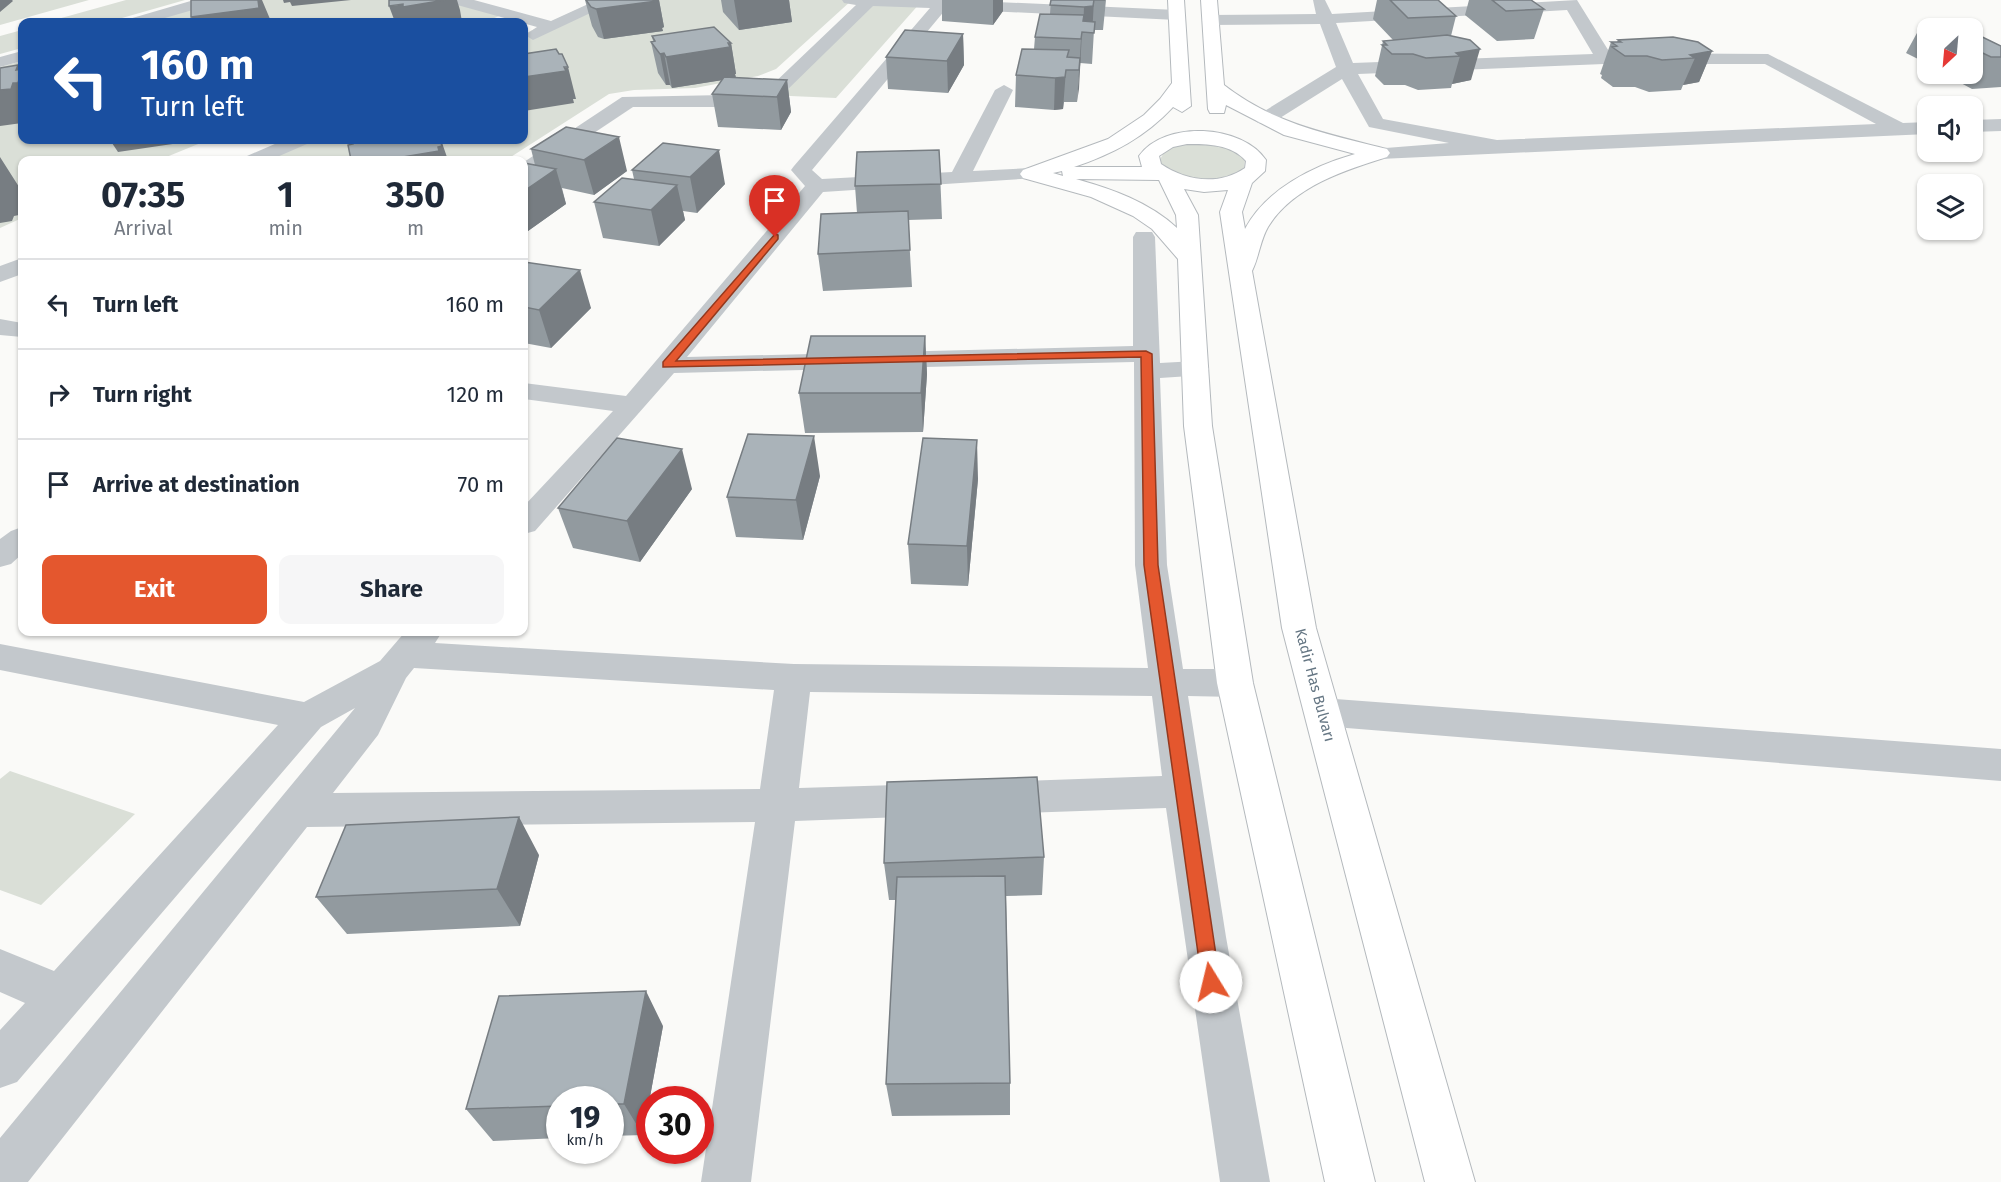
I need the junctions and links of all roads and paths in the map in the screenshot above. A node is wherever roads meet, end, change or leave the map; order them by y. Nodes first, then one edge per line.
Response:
1 (211, 0) edge
2 (456, 0) edge
3 (610, 0) edge
4 (850, 0) edge
5 (1209, 0) edge
6 (1318, 0) edge
7 (869, 1) edge
8 (1570, 3) edge
9 (524, 4) dead end
10 (941, 5) junction
11 (1032, 5) edge
12 (1176, 7) edge
13 (502, 12) junction
14 (149, 18) edge
15 (524, 18) edge
16 (528, 19) edge
17 (1210, 20) junction
18 (1327, 20) junction
19 (553, 26) junction
20 (528, 37) edge
21 (18, 57) edge
22 (1605, 59) junction
23 (0, 62) edge
24 (1347, 69) junction
25 (1181, 83) junction
26 (1215, 87) junction
27 (1004, 90) dead end
28 (1266, 119) junction
29 (2001, 125) edge
30 (1983, 126) edge
31 (1917, 128) edge
32 (1899, 129) junction
33 (291, 144) edge
34 (1497, 146) junction
35 (1267, 150) dead end
36 (1290, 150) dead end
37 (1380, 153) junction
38 (263, 156) edge
39 (1161, 161) junction
40 (1342, 163) junction
41 (1255, 165) junction
42 (528, 168) edge
43 (1030, 174) junction
44 (959, 178) junction
45 (817, 186) junction
46 (1144, 237) dead end
47 (1190, 260) junction
48 (18, 267) edge
49 (0, 275) edge
50 (1241, 277) junction
51 (0, 327) edge
52 (18, 329) edge
53 (1147, 362) junction
54 (667, 365) junction
55 (1196, 369) junction
56 (528, 392) edge
57 (633, 405) junction
58 (528, 520) edge
59 (18, 540) edge
60 (0, 556) edge
61 (407, 652) edge
62 (0, 657) edge
63 (794, 678) junction
64 (1168, 682) junction
65 (1235, 683) junction
66 (1322, 712) junction
67 (308, 717) junction
68 (2001, 765) edge
69 (1183, 791) junction
70 (777, 805) junction
71 (297, 810) junction
72 (0, 970) edge
73 (61, 996) junction
74 (0, 1065) edge
75 (0, 1177) edge
76 (726, 1182) edge
77 (1245, 1182) edge
78 (1350, 1182) edge
79 (1450, 1182) edge

1 - 14 street
2 - 13 street
3 - 19 street
4 - 7 street
5 - 17 highway
6 - 18 street
7 - 10 street
7 - 42 street
8 - 18 street
8 - 22 street
9 - 13 street
10 - 11 street
10 - 45 street
11 - 12 street
12 - 25 highway
13 - 15 street
16 - 19 street
17 - 18 street
17 - 26 highway
18 - 24 street
19 - 20 street
21 - 23 street
22 - 24 street
22 - 32 street
24 - 28 street
24 - 34 street
25 - 39 highway
25 - 43 highway
26 - 28 highway
26 - 41 highway
27 - 44 street
28 - 37 highway
29 - 30 street
31 - 32 street
32 - 34 street
33 - 38 street
34 - 37 street
35 - 41 highway
36 - 37 highway
37 - 40 highway
39 - 41 highway
39 - 41 highway
39 - 43 highway
39 - 47 highway
40 - 41 highway
40 - 50 highway
41 - 50 highway, Kadir Has Bulvarı
43 - 44 street
43 - 47 highway
44 - 45 street
45 - 54 street
46 - 53 street
47 - 55 highway
48 - 49 street
50 - 66 highway, Kadir Has Bulvarı
51 - 52 street
53 - 54 street
53 - 55 street
53 - 64 street
54 - 57 street
55 - 65 highway
56 - 57 street
57 - 58 street
59 - 60 street
61 - 63 street
61 - 67 street
61 - 71 street
62 - 67 street
63 - 64 street
63 - 70 street
64 - 65 street
64 - 69 street
65 - 78 highway
66 - 68 street
66 - 79 highway, Kadir Has Bulvarı
67 - 73 street
69 - 70 street
69 - 77 street
70 - 71 street
70 - 76 street
71 - 75 street
72 - 73 street
73 - 74 street

